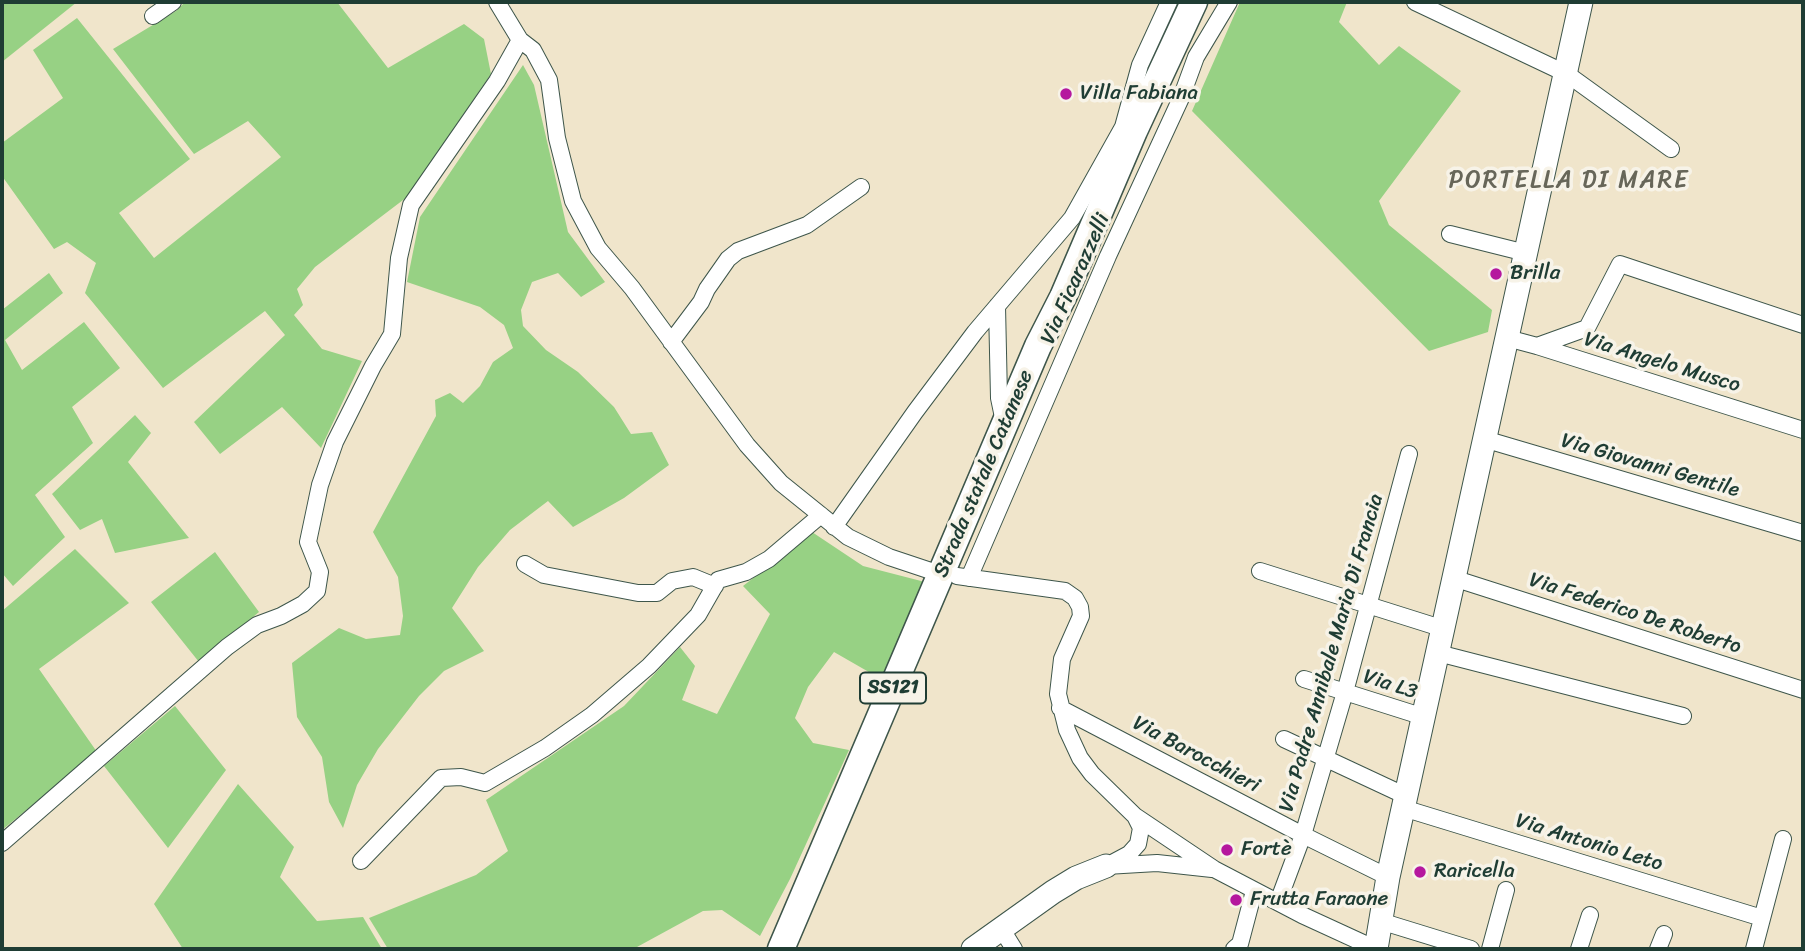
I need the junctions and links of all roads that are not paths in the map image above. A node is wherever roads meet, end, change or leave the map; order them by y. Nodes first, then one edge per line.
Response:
1 (173, 2) edge
2 (497, 2) edge
3 (1169, 2) edge
4 (1194, 2) edge
5 (1229, 2) edge
6 (1415, 2) edge
7 (1581, 2) edge
8 (153, 16) dead end
9 (520, 40) junction
10 (1566, 74) junction
11 (1671, 149) dead end
12 (861, 187) dead end
13 (1450, 234) dead end
14 (1096, 251) junction
15 (1526, 253) junction
16 (997, 306) junction
17 (1803, 325) edge
18 (1507, 338) junction
19 (671, 342) junction
20 (1537, 346) junction
21 (1004, 426) junction
22 (1803, 430) edge
23 (1484, 439) junction
24 (1409, 454) dead end
25 (821, 515) junction
26 (834, 527) junction
27 (1803, 533) edge
28 (524, 564) dead end
29 (931, 571) dead end
30 (1260, 571) dead end
31 (1453, 578) junction
32 (715, 586) junction
33 (1368, 605) junction
34 (1444, 629) junction
35 (1438, 653) junction
36 (1304, 679) dead end
37 (1803, 690) edge
38 (1345, 692) junction
39 (1060, 708) junction
40 (1683, 716) dead end
41 (1424, 717) junction
42 (1284, 739) dead end
43 (1325, 760) junction
44 (1404, 802) junction
45 (1135, 816) junction
46 (1303, 835) junction
47 (1163, 836) junction
48 (1783, 839) dead end
49 (2, 842) edge
50 (1138, 844) junction
51 (361, 861) dead end
52 (1142, 863) junction
53 (1106, 866) junction
54 (1214, 869) junction
55 (1388, 877) junction
56 (1506, 890) dead end
57 (1254, 891) junction
58 (1278, 902) junction
59 (1590, 915) dead end
60 (1762, 918) junction
61 (1380, 921) junction
62 (1001, 928) junction
63 (781, 949) edge
64 (973, 949) edge
65 (1014, 949) edge
66 (1234, 949) edge
67 (1376, 949) edge
68 (1471, 949) edge
69 (1490, 949) edge
70 (1579, 949) edge
71 (1754, 949) edge

1 - 8 street
2 - 9 street
3 - 16 street
4 - 14 main road, Strada statale Catanese / SS121
5 - 14 street, Via Ficarazzelli
6 - 10 street
7 - 10 main road
9 - 19 street
9 - 49 street
10 - 11 street
10 - 15 main road
12 - 19 street
13 - 15 street
14 - 21 main road, Strada statale Catanese / SS121
14 - 39 street, Via Ficarazzelli
15 - 18 main road
16 - 21 street
16 - 26 street
17 - 20 street
18 - 20 street, Via Angelo Musco
18 - 23 main road
19 - 25 street
20 - 22 street, Via Angelo Musco
21 - 63 main road, Strada statale Catanese / SS121
23 - 27 street, Via Giovanni Gentile
23 - 31 main road
24 - 33 street, Via Padre Annibale Maria Di Francia
25 - 26 street
25 - 32 street
26 - 29 street
28 - 32 street
30 - 33 street
31 - 34 main road
31 - 37 street, Via Federico De Roberto
32 - 51 street
33 - 34 street
33 - 38 street, Via Padre Annibale Maria Di Francia
34 - 35 main road
35 - 40 street
35 - 41 main road
36 - 38 street, Via L3
38 - 41 street, Via L3
38 - 43 street, Via Padre Annibale Maria Di Francia
39 - 45 street
39 - 46 street, Via Barocchieri
41 - 44 main road
42 - 43 street, Via Antonio Leto
43 - 44 street, Via Antonio Leto
43 - 46 street, Via Padre Annibale Maria Di Francia
44 - 55 main road
44 - 60 street, Via Antonio Leto
45 - 47 street
45 - 50 street
46 - 55 street, Via Barocchieri
46 - 58 street, Via Padre Annibale Maria Di Francia
47 - 50 street
47 - 54 street
48 - 60 street
50 - 52 street
50 - 53 street
52 - 53 street
52 - 54 street
53 - 62 main road
54 - 57 street
55 - 61 main road
56 - 69 street
57 - 58 street
57 - 66 street
58 - 67 street
59 - 70 street
60 - 71 street
61 - 67 main road
61 - 68 street
62 - 64 main road
62 - 65 street

